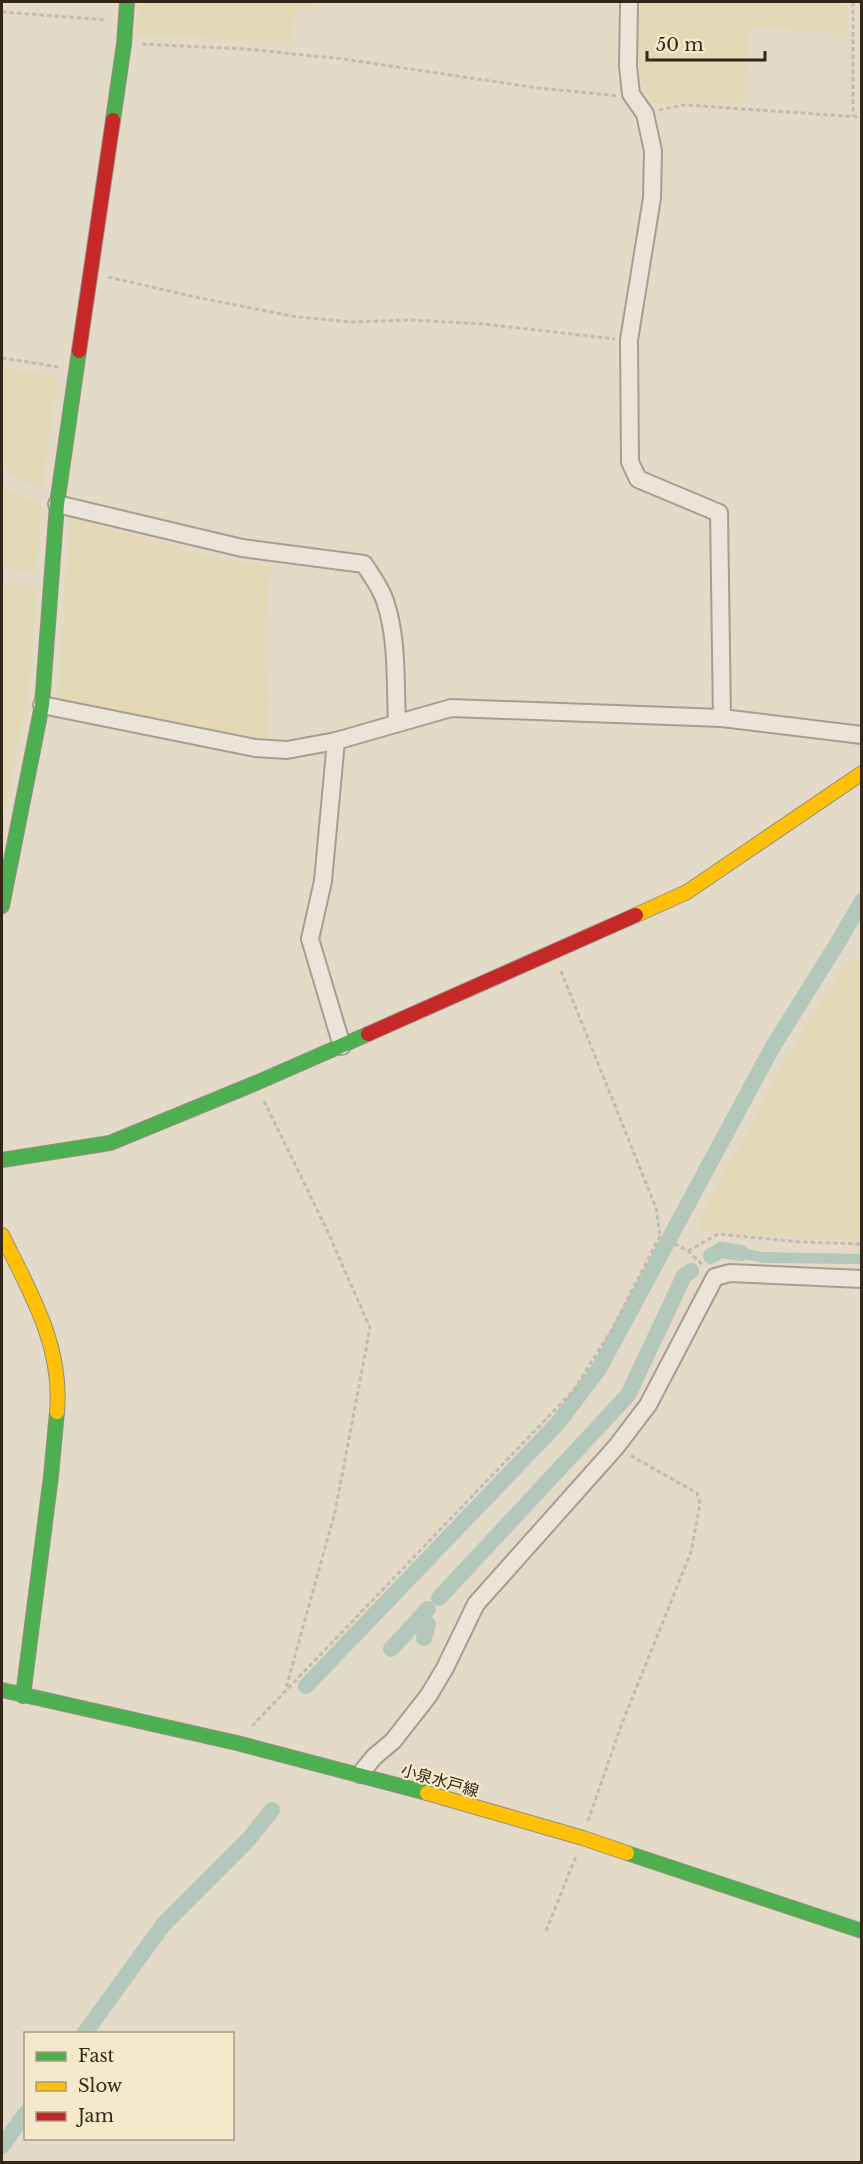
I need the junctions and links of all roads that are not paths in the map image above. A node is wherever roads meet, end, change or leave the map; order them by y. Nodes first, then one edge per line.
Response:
1 (127, 2) edge
2 (629, 2) edge
3 (57, 504) junction
4 (42, 705) junction
5 (722, 718) junction
6 (397, 723) junction
7 (861, 735) edge
8 (336, 741) junction
9 (861, 773) edge
10 (2, 906) edge
11 (342, 1046) junction
12 (2, 1160) edge
13 (2, 1235) edge
14 (861, 1279) edge
15 (2, 1690) edge
16 (23, 1696) junction
17 (360, 1774) junction
18 (861, 1931) edge

1 - 3 street
2 - 5 street
3 - 4 street
3 - 6 street
4 - 8 street
4 - 10 street
5 - 6 street
5 - 7 street
6 - 8 street
8 - 11 street
9 - 11 street
11 - 12 street
13 - 16 street
14 - 17 street
15 - 16 street, 小泉水戸線
16 - 17 street, 小泉水戸線
17 - 18 street, 小泉水戸線

